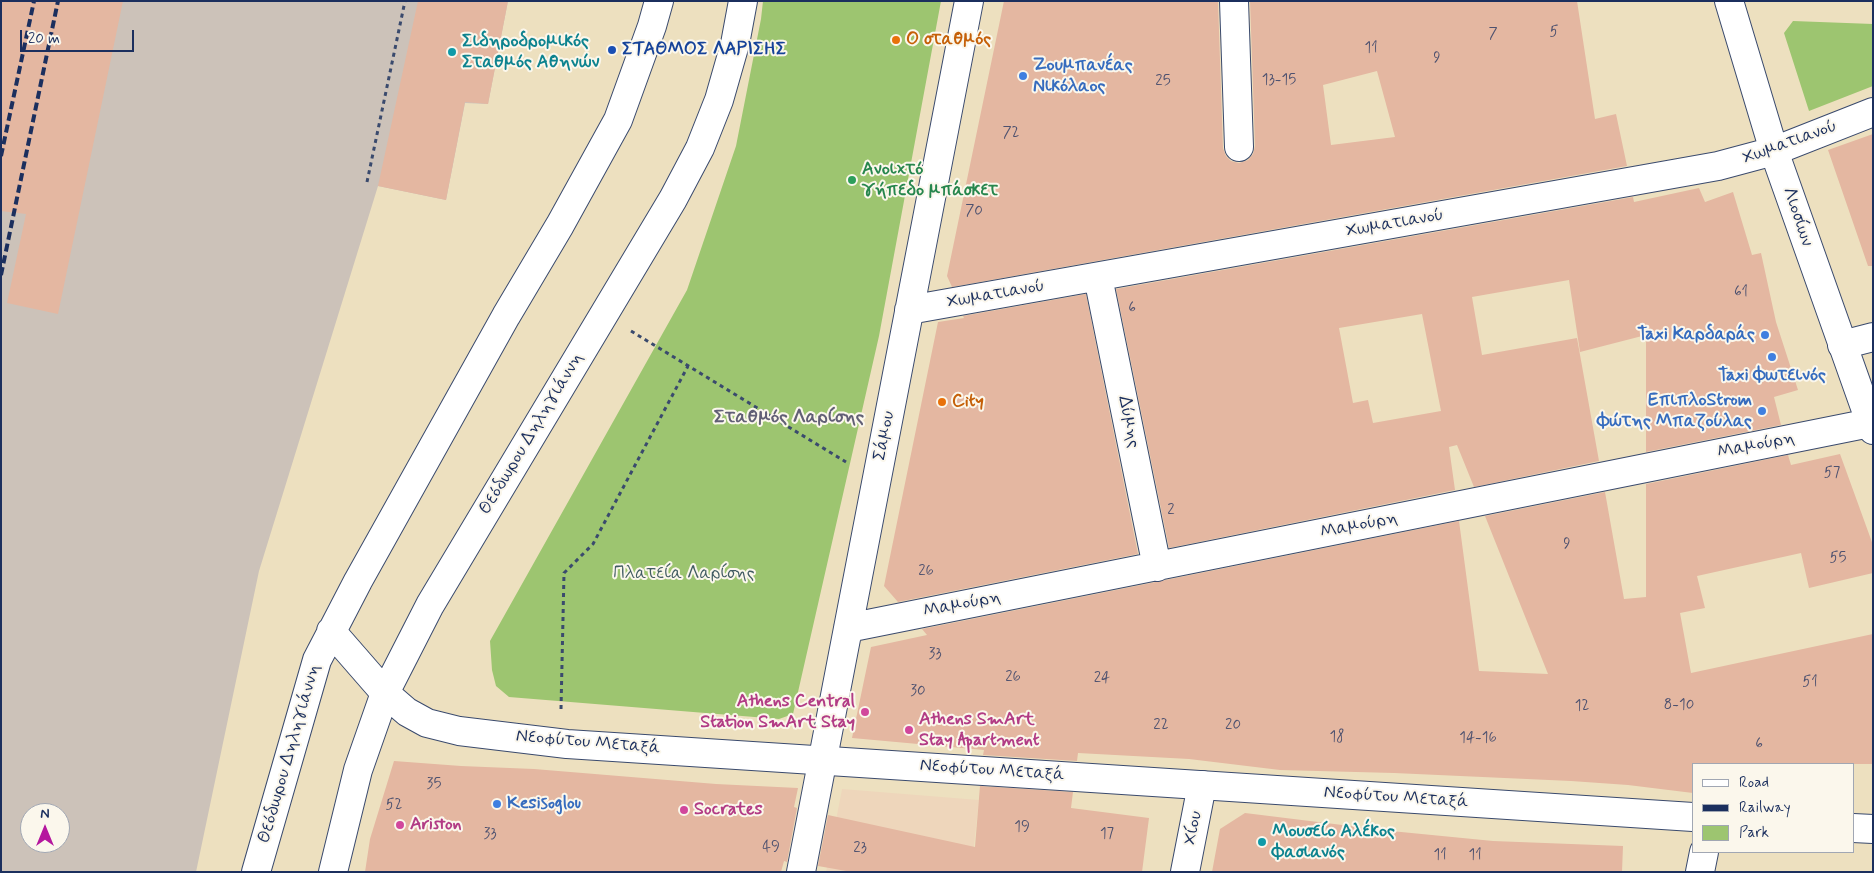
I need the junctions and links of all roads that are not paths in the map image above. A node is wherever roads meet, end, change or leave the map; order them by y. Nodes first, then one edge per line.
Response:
1 (659, 1) edge
2 (743, 1) edge
3 (969, 1) edge
4 (1234, 1) edge
5 (1729, 1) edge
6 (1873, 112) edge
7 (1240, 147) dead end
8 (1774, 151) junction
9 (1098, 277) junction
10 (909, 310) junction
11 (1873, 336) edge
12 (1842, 345) junction
13 (1872, 427) edge
14 (1157, 567) junction
15 (848, 628) junction
16 (331, 631) junction
17 (385, 693) junction
18 (822, 760) junction
19 (1202, 785) junction
20 (1692, 817) edge
21 (1854, 828) edge
22 (1873, 829) edge
23 (1704, 853) edge
24 (256, 872) edge
25 (333, 872) edge
26 (801, 872) edge
27 (1186, 872) edge
28 (1700, 872) edge

1 - 16 street, Θεόδωρου Δηληγιάννη
2 - 17 street, Θεόδωρου Δηληγιάννη
3 - 10 street, Σάμου
4 - 7 street
5 - 8 street, Λιοσίων
6 - 8 street, Χωματιανού
8 - 9 street, Χωματιανού
8 - 12 street, Λιοσίων
9 - 10 street, Χωματιανού
9 - 14 street, Δύμης
10 - 15 street, Σάμου
11 - 12 street
12 - 13 street, Λιοσίων
13 - 14 street, Μαμούρη
14 - 15 street, Μαμούρη
15 - 18 street, Σάμου
16 - 17 street, Νεοφύτου Μεταξά
16 - 24 street, Θεόδωρου Δηληγιάννη
17 - 18 street, Νεοφύτου Μεταξά
17 - 25 street, Θεόδωρου Δηληγιάννη
18 - 19 street, Νεοφύτου Μεταξά
18 - 26 street, Σάμου
19 - 20 street, Νεοφύτου Μεταξά
19 - 27 street, Χίου
21 - 22 street
23 - 28 street

